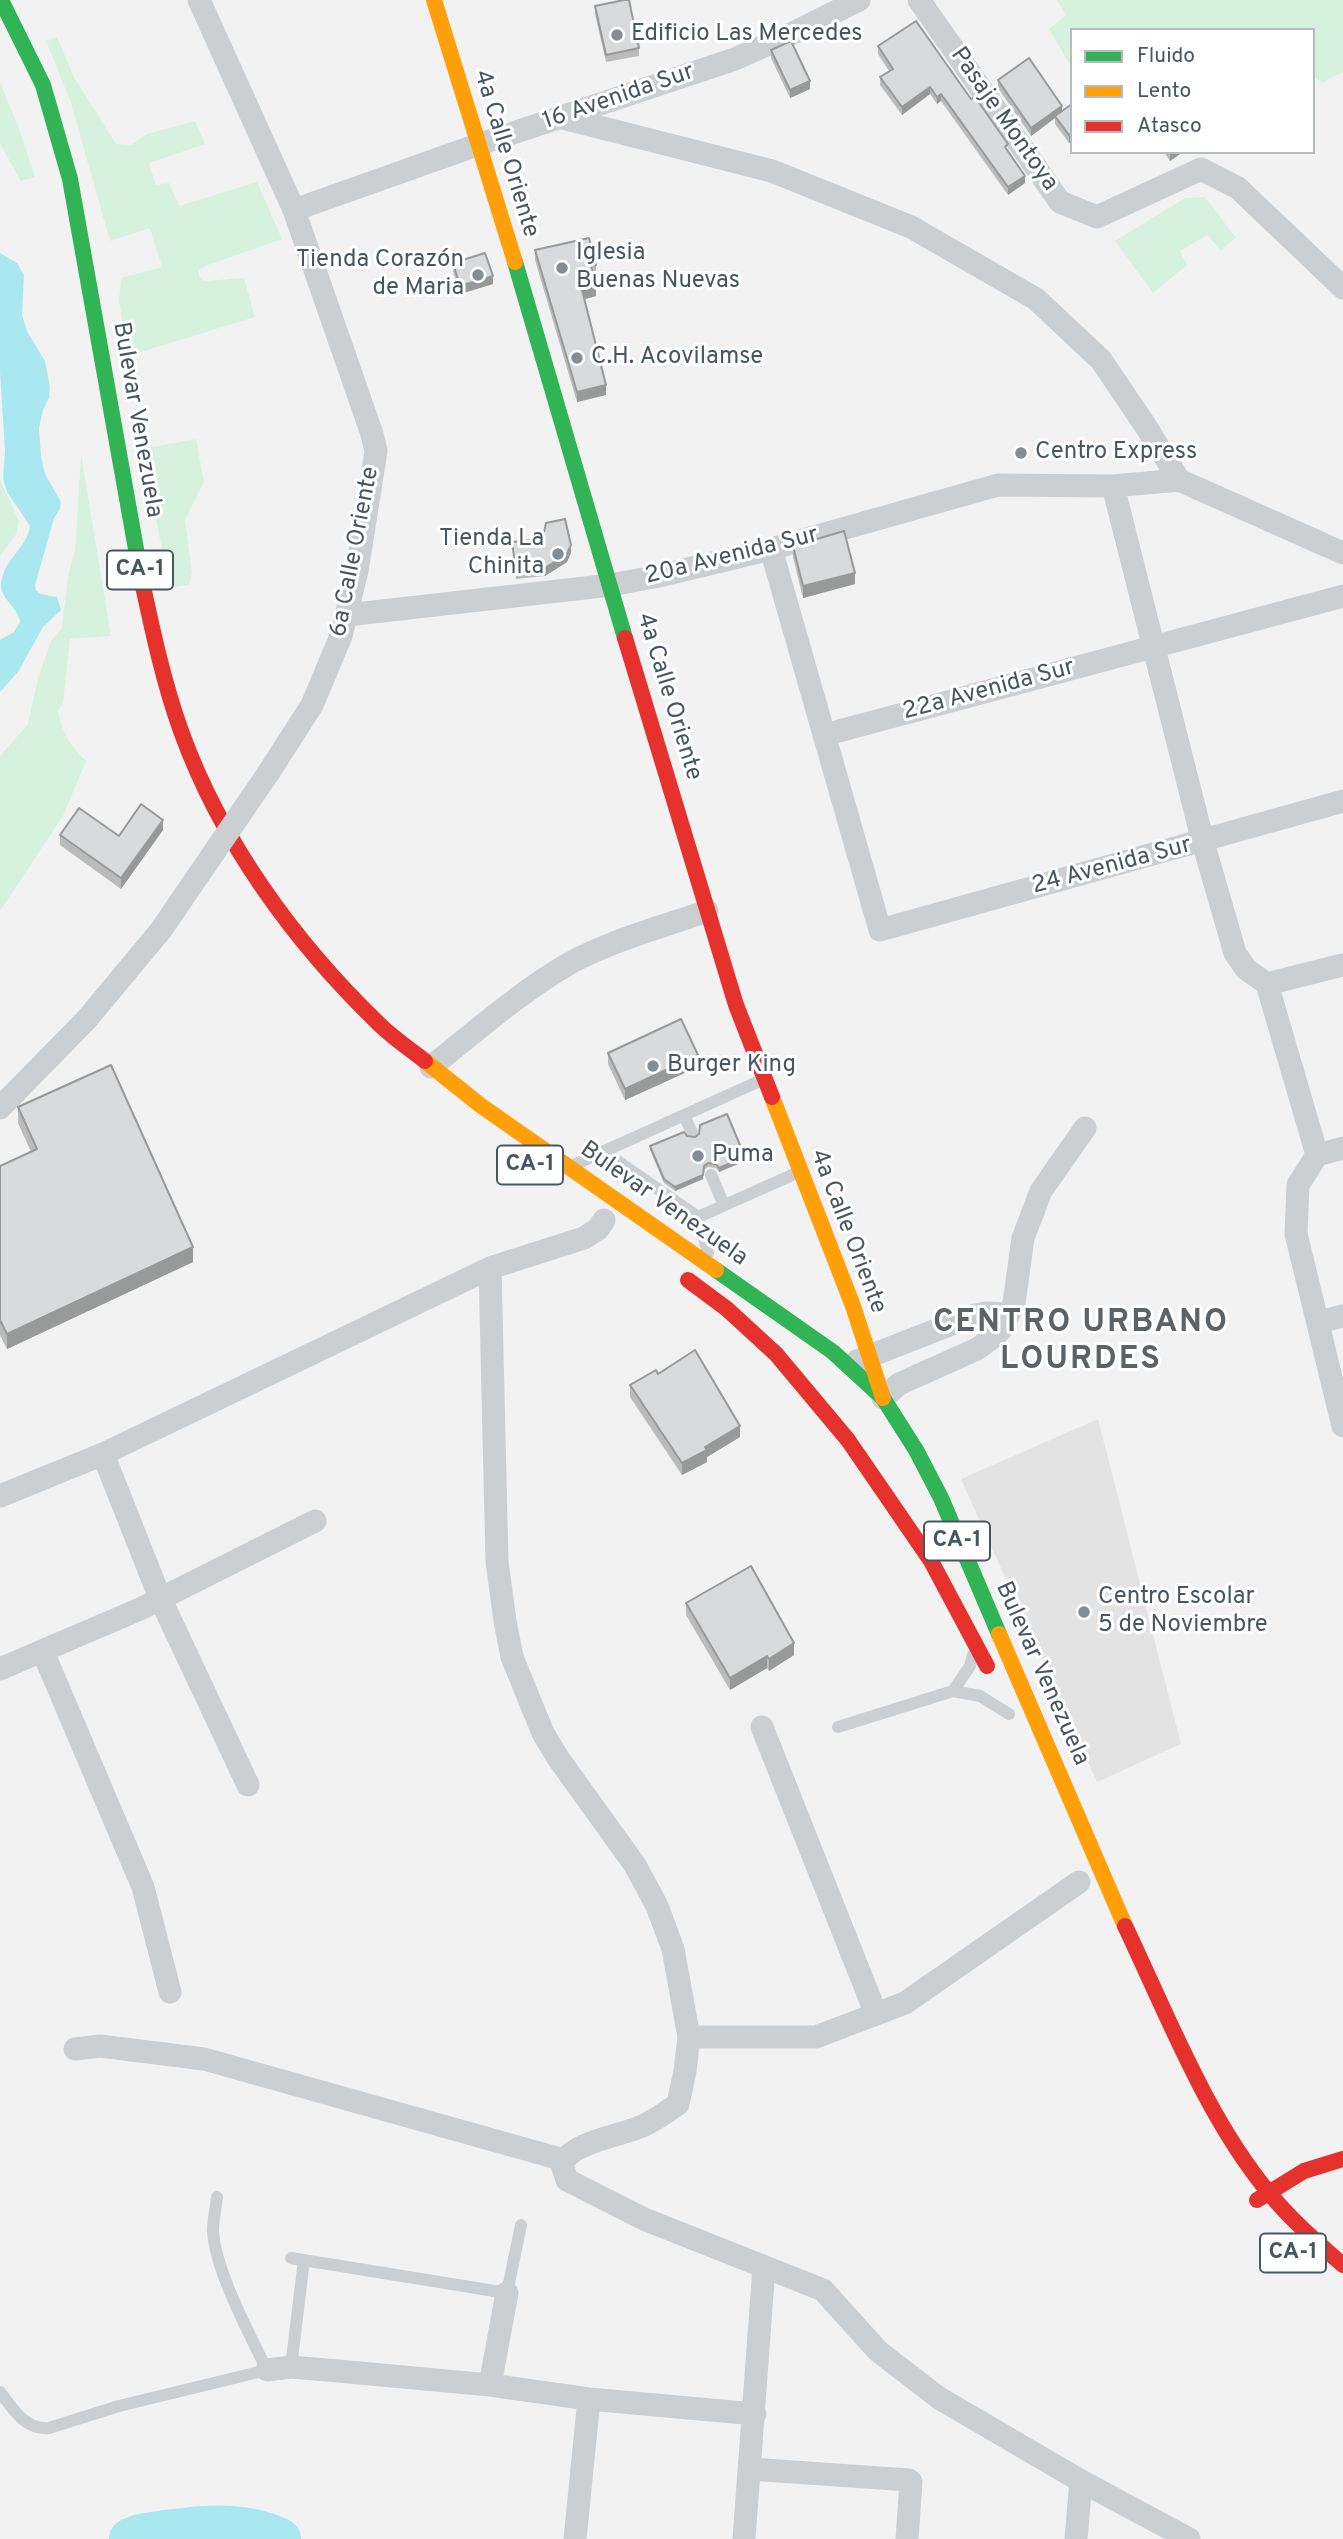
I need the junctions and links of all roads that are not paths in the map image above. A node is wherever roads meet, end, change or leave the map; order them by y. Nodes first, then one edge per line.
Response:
1 (1, 0) edge
2 (199, 0) edge
3 (434, 0) edge
4 (859, 0) edge
5 (919, 0) edge
6 (564, 118) junction
7 (480, 144) junction
8 (294, 210) junction
9 (1343, 288) edge
10 (1179, 480) junction
11 (1113, 486) junction
12 (771, 550) junction
13 (1343, 553) edge
14 (611, 585) junction
15 (1343, 596) edge
16 (347, 615) junction
17 (1153, 647) junction
18 (824, 735) junction
19 (1343, 801) edge
20 (206, 837) dead end
21 (1203, 842) junction
22 (222, 866) dead end
23 (707, 911) junction
24 (1343, 965) edge
25 (1267, 984) junction
26 (431, 1067) junction
27 (764, 1079) junction
28 (0, 1108) edge
29 (684, 1115) junction
30 (1085, 1128) dead end
31 (692, 1133) dead end
32 (1343, 1148) edge
33 (603, 1151) junction
34 (1317, 1155) junction
35 (569, 1167) junction
36 (799, 1171) junction
37 (711, 1175) dead end
38 (724, 1205) junction
39 (698, 1217) junction
40 (604, 1220) dead end
41 (712, 1266) junction
42 (490, 1268) junction
43 (672, 1269) dead end
44 (1009, 1314) junction
45 (1343, 1316) edge
46 (1319, 1322) junction
47 (870, 1357) junction
48 (848, 1365) junction
49 (879, 1405) junction
50 (824, 1413) junction
51 (855, 1421) dead end
52 (1343, 1426) edge
53 (103, 1454) junction
54 (0, 1496) edge
55 (315, 1521) dead end
56 (160, 1598) junction
57 (977, 1644) junction
58 (43, 1652) junction
59 (0, 1670) edge
60 (953, 1691) junction
61 (1011, 1719) joint
62 (762, 1727) dead end
63 (838, 1727) dead end
64 (248, 1785) dead end
65 (1079, 1882) dead end
66 (170, 1992) dead end
67 (876, 2014) junction
68 (689, 2037) junction
69 (75, 2049) dead end
70 (1343, 2159) edge
71 (564, 2160) junction
72 (1230, 2165) dead end
73 (1256, 2195) junction
74 (217, 2197) dead end
75 (1263, 2218) dead end
76 (521, 2225) dead end
77 (1280, 2229) dead end
78 (1343, 2265) edge
79 (764, 2267) junction
80 (507, 2293) junction
81 (291, 2367) junction
82 (267, 2370) junction
83 (490, 2385) junction
84 (0, 2392) edge
85 (589, 2399) junction
86 (755, 2414) junction
87 (750, 2469) junction
88 (1081, 2481) junction
89 (575, 2539) edge
90 (744, 2539) edge
91 (907, 2539) edge
92 (1076, 2539) edge
93 (1189, 2539) edge

1 - 26 main road, Bulevar Venezuela / CA-1
2 - 8 street, 6a Calle Oriente
3 - 7 main road, 4a Calle Oriente
4 - 6 street, 16 Avenida Sur
5 - 9 street, Pasaje Montoya
6 - 7 street, 16 Avenida Sur
6 - 10 street
7 - 8 street, 16 Avenida Sur
7 - 14 main road, 4a Calle Oriente
8 - 16 street, 6a Calle Oriente
10 - 11 street, 20a Avenida Sur
10 - 13 street
11 - 12 street, 20a Avenida Sur
11 - 17 street
12 - 14 street, 20a Avenida Sur
12 - 18 street
14 - 16 street, 20a Avenida Sur
14 - 23 main road, 4a Calle Oriente
15 - 17 street, 22a Avenida Sur
16 - 28 street, 6a Calle Oriente, bridge
17 - 18 street, 22a Avenida Sur
17 - 21 street
18 - 21 street, 24 Avenida Sur
19 - 21 street, 24 Avenida Sur
20 - 22 main road
21 - 25 street
23 - 26 street
23 - 27 main road, 4a Calle Oriente
24 - 25 street
25 - 34 street
26 - 35 main road, Bulevar Venezuela / CA-1
27 - 29 lane
27 - 36 main road, 4a Calle Oriente
29 - 31 lane
29 - 33 lane
30 - 44 street
32 - 34 street
33 - 35 lane
33 - 39 lane
34 - 46 street
35 - 41 main road, Bulevar Venezuela / CA-1
36 - 38 lane
36 - 47 main road, 4a Calle Oriente
37 - 38 lane
38 - 39 lane
39 - 41 lane
40 - 42 street
41 - 48 main road, Bulevar Venezuela / CA-1
42 - 53 street
42 - 68 street
43 - 50 main road, Bulevar Venezuela / CA-1
44 - 47 street
44 - 49 street
45 - 46 street
46 - 52 street
47 - 48 street
47 - 49 main road, 4a Calle Oriente
48 - 49 main road, Bulevar Venezuela / CA-1
49 - 73 main road, Bulevar Venezuela / CA-1
50 - 51 main road
50 - 57 main road, Bulevar Venezuela / CA-1
53 - 54 street
53 - 56 street
55 - 56 street
56 - 58 street
56 - 64 street
57 - 60 lane
57 - 61 main road, Bulevar Venezuela / CA-1
58 - 59 street
58 - 66 street
60 - 61 lane
60 - 63 lane
62 - 67 street
65 - 67 street
67 - 68 street
68 - 71 street
69 - 71 street
70 - 73 main road
71 - 79 street
72 - 73 main road
73 - 75 main road, Bulevar Venezuela / CA-1
73 - 77 main road
73 - 78 main road, Bulevar Venezuela / CA-1
74 - 82 lane
76 - 80 lane
79 - 86 street
79 - 88 street
80 - 81 lane
80 - 83 street
81 - 82 street
81 - 83 street
82 - 84 lane
83 - 85 street
85 - 86 street
85 - 89 street
86 - 87 street
87 - 90 street
87 - 91 street
88 - 92 street
88 - 93 street

